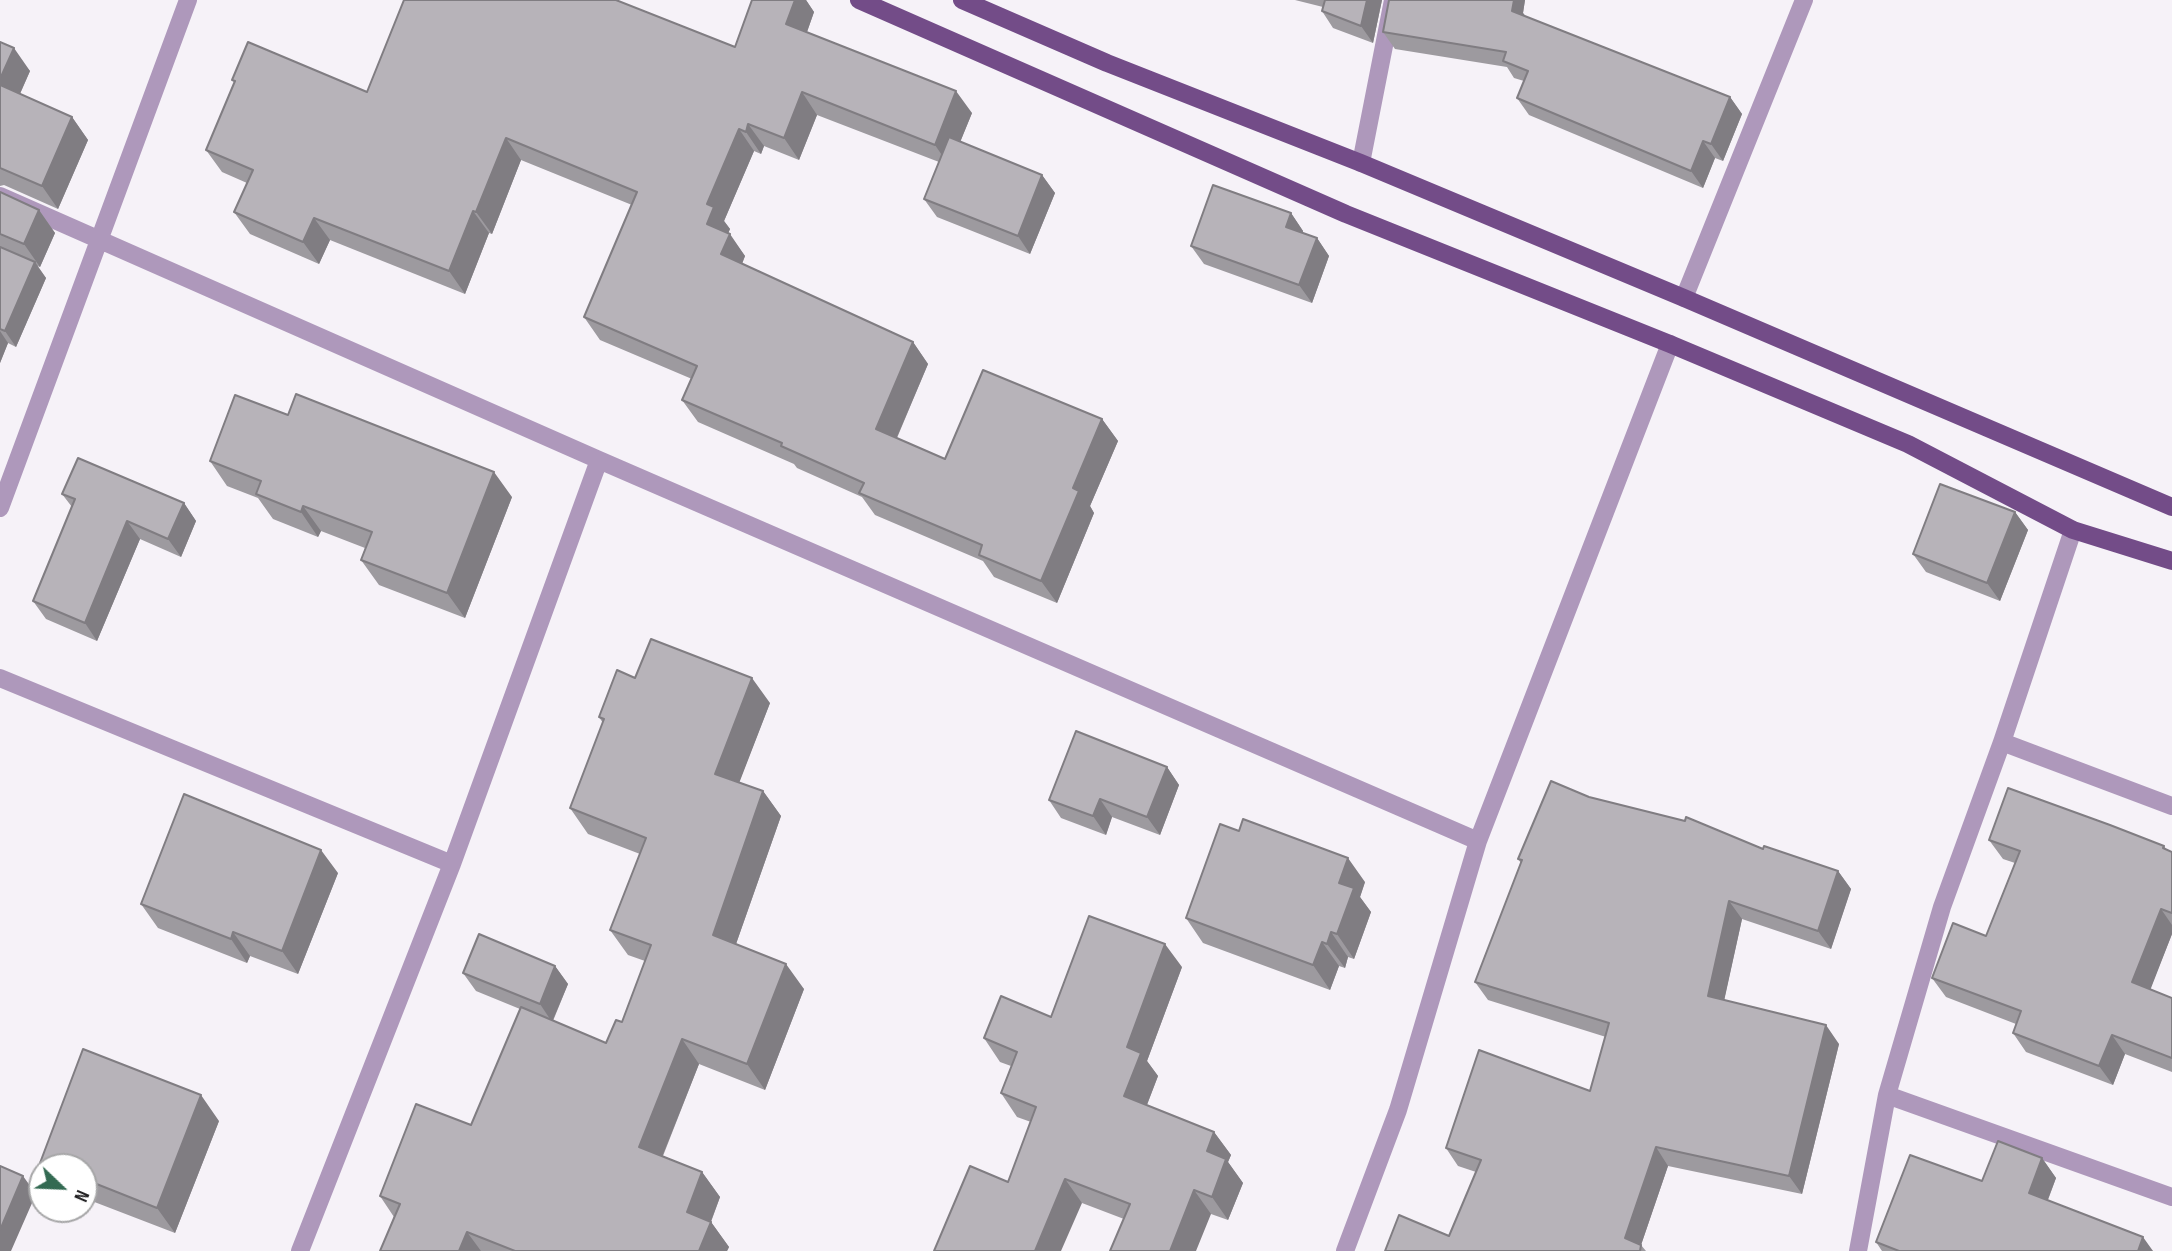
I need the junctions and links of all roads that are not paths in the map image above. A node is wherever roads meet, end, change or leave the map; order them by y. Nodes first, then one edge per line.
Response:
1 (188, 0) edge
2 (859, 0) edge
3 (962, 0) edge
4 (1393, 0) edge
5 (1804, 0) edge
6 (1361, 163) junction
7 (0, 196) edge
8 (99, 239) junction
9 (1684, 298) junction
10 (1670, 344) junction
11 (599, 460) junction
12 (2172, 507) edge
13 (0, 508) edge
14 (2073, 530) junction
15 (2172, 561) edge
16 (0, 677) edge
17 (2002, 741) junction
18 (2172, 806) edge
19 (1478, 841) junction
20 (452, 864) junction
21 (1887, 1095) junction
22 (2172, 1197) edge
23 (300, 1251) edge
24 (1345, 1251) edge
25 (1858, 1251) edge

1 - 8 street
2 - 10 main road
3 - 6 main road
4 - 6 street
5 - 9 street
6 - 9 main road
7 - 8 street
8 - 11 street
8 - 13 street
9 - 12 main road
10 - 14 main road
10 - 19 street
11 - 19 street
11 - 20 street
14 - 15 main road
14 - 17 street
16 - 20 street
17 - 18 street
17 - 21 street
19 - 24 street
20 - 23 street
21 - 22 street
21 - 25 street

